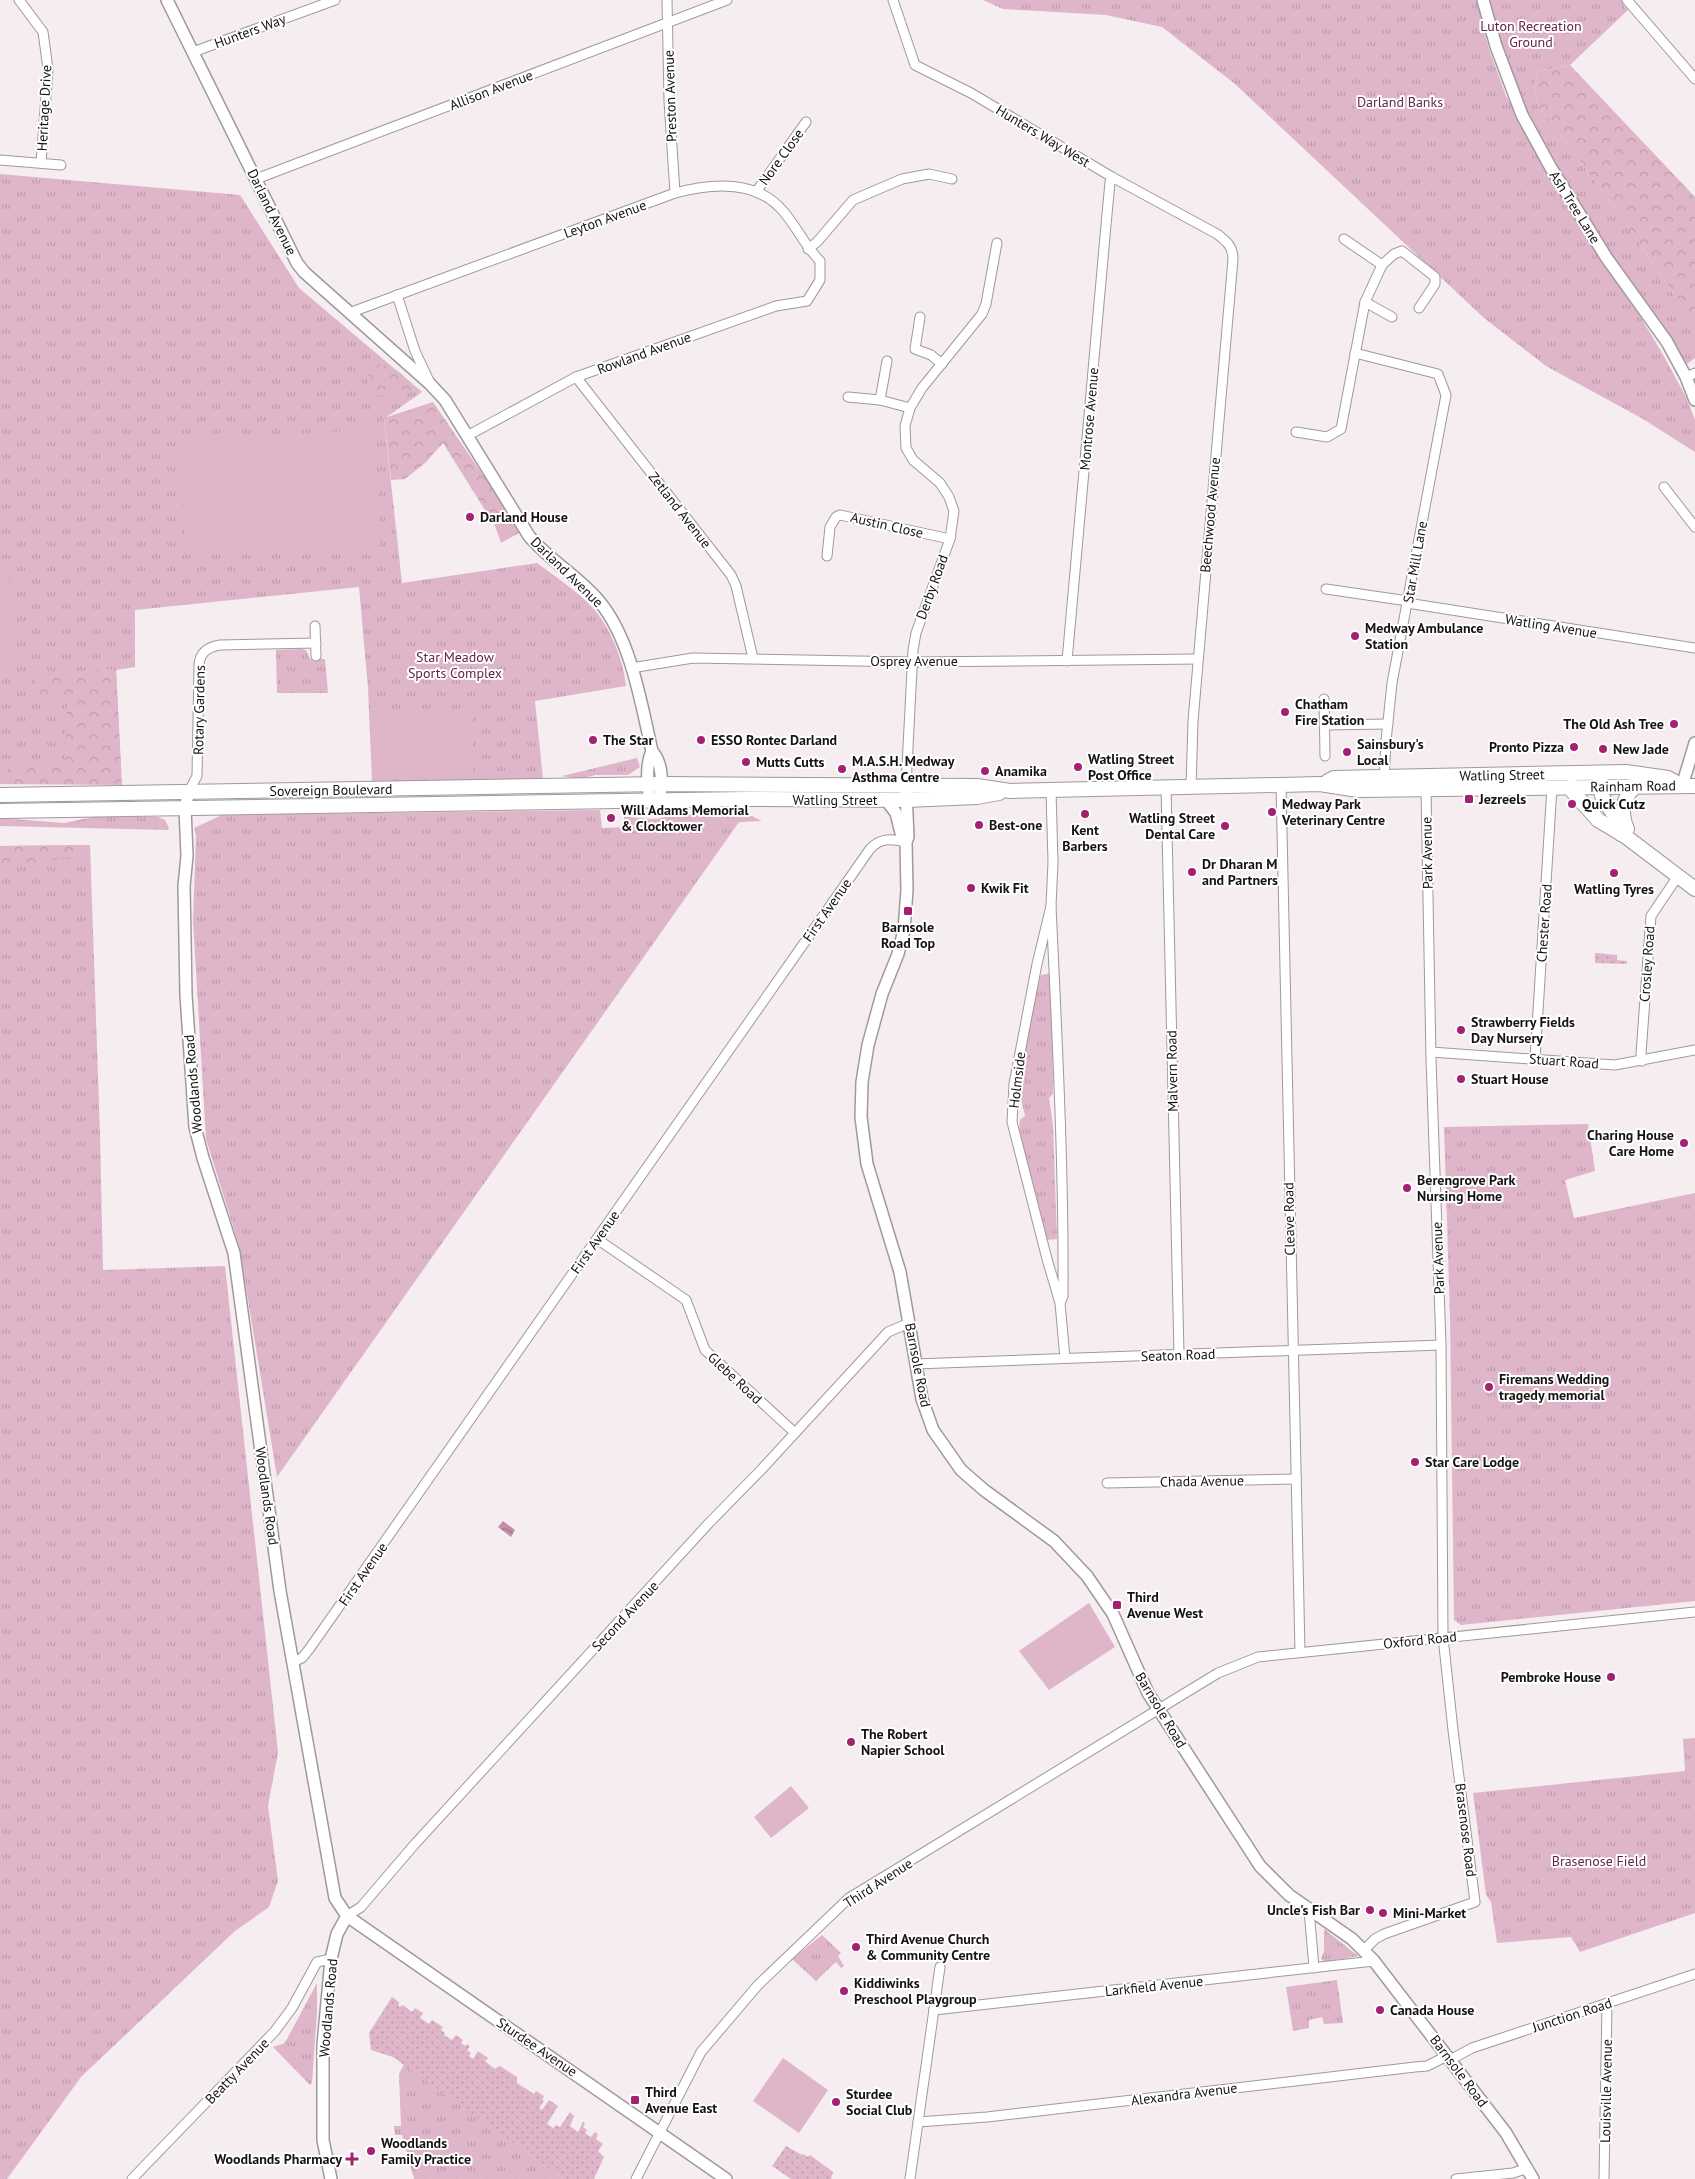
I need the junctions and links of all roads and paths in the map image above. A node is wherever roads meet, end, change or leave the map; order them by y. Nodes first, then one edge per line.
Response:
1 (19, 0) edge
2 (167, 0) edge
3 (335, 0) edge
4 (667, 0) edge
5 (727, 0) edge
6 (893, 0) edge
7 (1483, 0) edge
8 (1626, 0) edge
9 (312, 4) edge
10 (668, 23) junction
11 (193, 52) junction
12 (1695, 79) edge
13 (806, 122) dead end
14 (0, 160) edge
15 (41, 163) junction
16 (61, 165) dead end
17 (1112, 177) junction
18 (256, 179) junction
19 (952, 179) dead end
20 (756, 192) junction
21 (675, 193) junction
22 (1344, 239) dead end
23 (997, 244) dead end
24 (1229, 244) joint
25 (808, 249) junction
26 (1382, 264) junction
27 (820, 280) joint
28 (397, 295) junction
29 (1365, 302) junction
30 (1419, 308) dead end
31 (349, 313) junction
32 (920, 317) dead end
33 (1392, 317) dead end
34 (1355, 353) junction
35 (887, 361) dead end
36 (942, 364) junction
37 (1690, 375) edge
38 (576, 377) junction
39 (430, 384) junction
40 (848, 397) dead end
41 (880, 400) junction
42 (1695, 400) edge
43 (910, 408) junction
44 (1296, 432) dead end
45 (467, 436) junction
46 (1664, 487) dead end
47 (1695, 528) edge
48 (950, 539) junction
49 (826, 556) dead end
50 (1326, 589) dead end
51 (1408, 602) junction
52 (315, 626) dead end
53 (316, 643) junction
54 (1695, 648) edge
55 (316, 656) dead end
56 (753, 658) junction
57 (1198, 659) junction
58 (1067, 661) junction
59 (912, 662) junction
60 (631, 668) junction
61 (1324, 699) dead end
62 (1388, 724) junction
63 (1324, 725) junction
64 (1695, 743) edge
65 (1324, 756) dead end
66 (1600, 780) junction
67 (1384, 784) junction
68 (655, 785) junction
69 (1281, 785) junction
70 (906, 786) junction
71 (1572, 786) junction
72 (1635, 786) junction
73 (1688, 786) edge
74 (1191, 787) junction
75 (1552, 787) junction
76 (1166, 788) junction
77 (1426, 789) junction
78 (1051, 790) junction
79 (190, 791) junction
80 (1010, 791) junction
81 (0, 795) edge
82 (886, 800) junction
83 (906, 800) junction
84 (654, 802) junction
85 (185, 808) junction
86 (0, 812) edge
87 (1621, 834) junction
88 (906, 842) junction
89 (1632, 842) junction
90 (1678, 876) junction
91 (1695, 889) edge
92 (1051, 906) junction
93 (1037, 964) junction
94 (1054, 965) junction
95 (1695, 1050) edge
96 (1431, 1052) junction
97 (1535, 1059) junction
98 (1642, 1061) junction
99 (597, 1239) junction
100 (1063, 1251) junction
101 (1045, 1253) junction
102 (1060, 1304) junction
103 (909, 1323) junction
104 (1441, 1345) junction
105 (1293, 1351) junction
106 (1179, 1354) junction
107 (1065, 1358) junction
108 (915, 1364) junction
109 (795, 1433) junction
110 (1296, 1479) junction
111 (1107, 1484) dead end
112 (1695, 1612) edge
113 (1443, 1637) junction
114 (1300, 1652) junction
115 (293, 1662) junction
116 (1158, 1711) junction
117 (1309, 1910) junction
118 (348, 1916) junction
119 (1364, 1950) junction
120 (330, 1959) junction
121 (1374, 1961) junction
122 (940, 1967) dead end
123 (1314, 1968) junction
124 (1695, 1974) edge
125 (1607, 2003) junction
126 (934, 2010) junction
127 (1449, 2058) junction
128 (918, 2122) junction
129 (660, 2133) junction
130 (1528, 2168) junction
131 (132, 2179) edge
132 (331, 2179) edge
133 (636, 2179) edge
134 (726, 2179) edge
135 (910, 2179) edge
136 (1456, 2179) edge
137 (1533, 2179) edge
138 (1604, 2179) edge

1 - 15 street, Heritage Drive
2 - 11 street, Darland Avenue
3 - 9 street, Hunters Way
4 - 10 street, Preston Avenue
5 - 10 street, Allison Avenue
6 - 17 street, Hunters Way West
7 - 37 street, Ash Tree Lane
8 - 12 street
9 - 11 street, Hunters Way
10 - 18 street, Allison Avenue
10 - 21 street, Preston Avenue
11 - 18 street, Darland Avenue
13 - 20 street, Nore Close
14 - 15 street
15 - 16 street
17 - 24 street, Hunters Way West
17 - 58 street, Montrose Avenue
18 - 31 street, Darland Avenue
19 - 25 street
20 - 21 street, Leyton Avenue
20 - 25 street, Leyton Avenue
21 - 28 street, Leyton Avenue
22 - 26 street
23 - 36 street, Derby Road
24 - 57 street, Beechwood Avenue
25 - 27 street, Leyton Avenue
26 - 29 street
26 - 30 street
27 - 38 street, Rowland Avenue
28 - 31 street, Leyton Avenue
28 - 39 street, Darland Avenue
29 - 33 street
29 - 34 street
31 - 39 street, Darland Avenue
32 - 36 street
34 - 44 street
34 - 51 street, Star Mill Lane
35 - 41 street
36 - 43 street, Derby Road
37 - 42 street, Ash Tree Lane
38 - 45 street, Rowland Avenue
38 - 56 street, Zetland Avenue
39 - 45 street, Darland Avenue
40 - 41 street
41 - 43 street
43 - 48 street, Derby Road
45 - 60 street, Darland Avenue
46 - 47 street
48 - 49 street, Austin Close
48 - 59 street, Derby Road
50 - 51 street, Watling Avenue
51 - 54 street, Watling Avenue
51 - 62 street, Star Mill Lane
52 - 53 street
53 - 55 street
53 - 79 street, Rotary Gardens
56 - 59 street, Osprey Avenue
56 - 60 street, Osprey Avenue
57 - 58 street, Osprey Avenue
57 - 74 street, Beechwood Avenue
58 - 59 street, Osprey Avenue
59 - 70 street, Derby Road
60 - 68 street, Darland Avenue
61 - 63 street
62 - 63 street
62 - 67 street, Star Mill Lane
63 - 65 street
64 - 73 street
66 - 67 main road, Watling Street
66 - 71 main road, Rainham Road
66 - 72 main road, Rainham Road
66 - 73 main road, Watling Street
66 - 87 main road
67 - 69 main road, Watling Street
67 - 77 main road, Watling Street
68 - 70 main road, Watling Street
68 - 79 main road, Sovereign Boulevard
68 - 84 street, Darland Avenue
69 - 74 main road, Watling Street
69 - 105 street, Cleave Road
70 - 80 main road, Watling Street
70 - 83 street, Barnsole Road
71 - 75 main road, Watling Street
71 - 87 main road
72 - 73 main road, Rainham Road
72 - 89 main road
74 - 76 main road, Watling Street
75 - 77 main road, Watling Street
75 - 97 street, Chester Road
76 - 78 main road, Watling Street
76 - 106 street, Malvern Road
77 - 96 street, Park Avenue
78 - 80 main road, Watling Street
78 - 92 street, Holmside
79 - 81 main road, Sovereign Boulevard
79 - 85 street, Woodlands Road
80 - 83 main road, Watling Street
82 - 83 main road, Watling Street
82 - 84 main road, Watling Street
82 - 88 street, Barnsole Road
83 - 88 street, Barnsole Road
84 - 85 main road, Sovereign Boulevard
85 - 86 main road, Sovereign Boulevard
85 - 115 street, Woodlands Road
87 - 89 main road
88 - 99 street, First Avenue
88 - 103 street, Barnsole Road
89 - 90 main road
90 - 91 main road
90 - 98 street, Crosley Road
92 - 93 street, Holmside
92 - 94 street, Holmside
93 - 94 street
93 - 101 street, Holmside
94 - 100 street, Holmside
95 - 98 street, Stuart Road
96 - 97 street, Stuart Road
96 - 104 street, Park Avenue
97 - 98 street, Stuart Road
99 - 109 street, Glebe Road
99 - 115 street, First Avenue
100 - 101 street
100 - 102 street, Holmside
101 - 102 street, Holmside
102 - 107 street, Holmside
103 - 108 street, Barnsole Road
103 - 109 street, Second Avenue
104 - 105 street, Seaton Road
104 - 113 street, Park Avenue
105 - 106 street, Seaton Road
105 - 110 street, Cleave Road
106 - 107 street, Seaton Road
107 - 108 street, Seaton Road
108 - 116 street, Barnsole Road
109 - 118 street, Second Avenue
110 - 111 street, Chada Avenue
110 - 114 street, Cleave Road
112 - 113 street, Oxford Road
113 - 114 street, Oxford Road
113 - 119 street, Brasenose Road
114 - 116 street, Oxford Road
115 - 118 street, Woodlands Road
116 - 117 street, Barnsole Road
116 - 129 street, Third Avenue
117 - 119 street, Barnsole Road
117 - 123 street
118 - 120 street, Woodlands Road
118 - 129 street, Sturdee Avenue
119 - 121 street, Barnsole Road
120 - 131 street, Beatty Avenue
120 - 132 street, Woodlands Road
121 - 123 street, Larkfield Avenue
121 - 127 street, Barnsole Road
122 - 126 street
123 - 126 street, Larkfield Avenue
124 - 125 street, Junction Road
125 - 127 street, Junction Road
125 - 138 street, Louisville Avenue
126 - 128 street
127 - 128 street, Alexandra Avenue
127 - 130 street, Barnsole Road
128 - 135 street
129 - 133 street, Third Avenue
129 - 134 street, Sturdee Avenue
130 - 136 street
130 - 137 street, Barnsole Road

